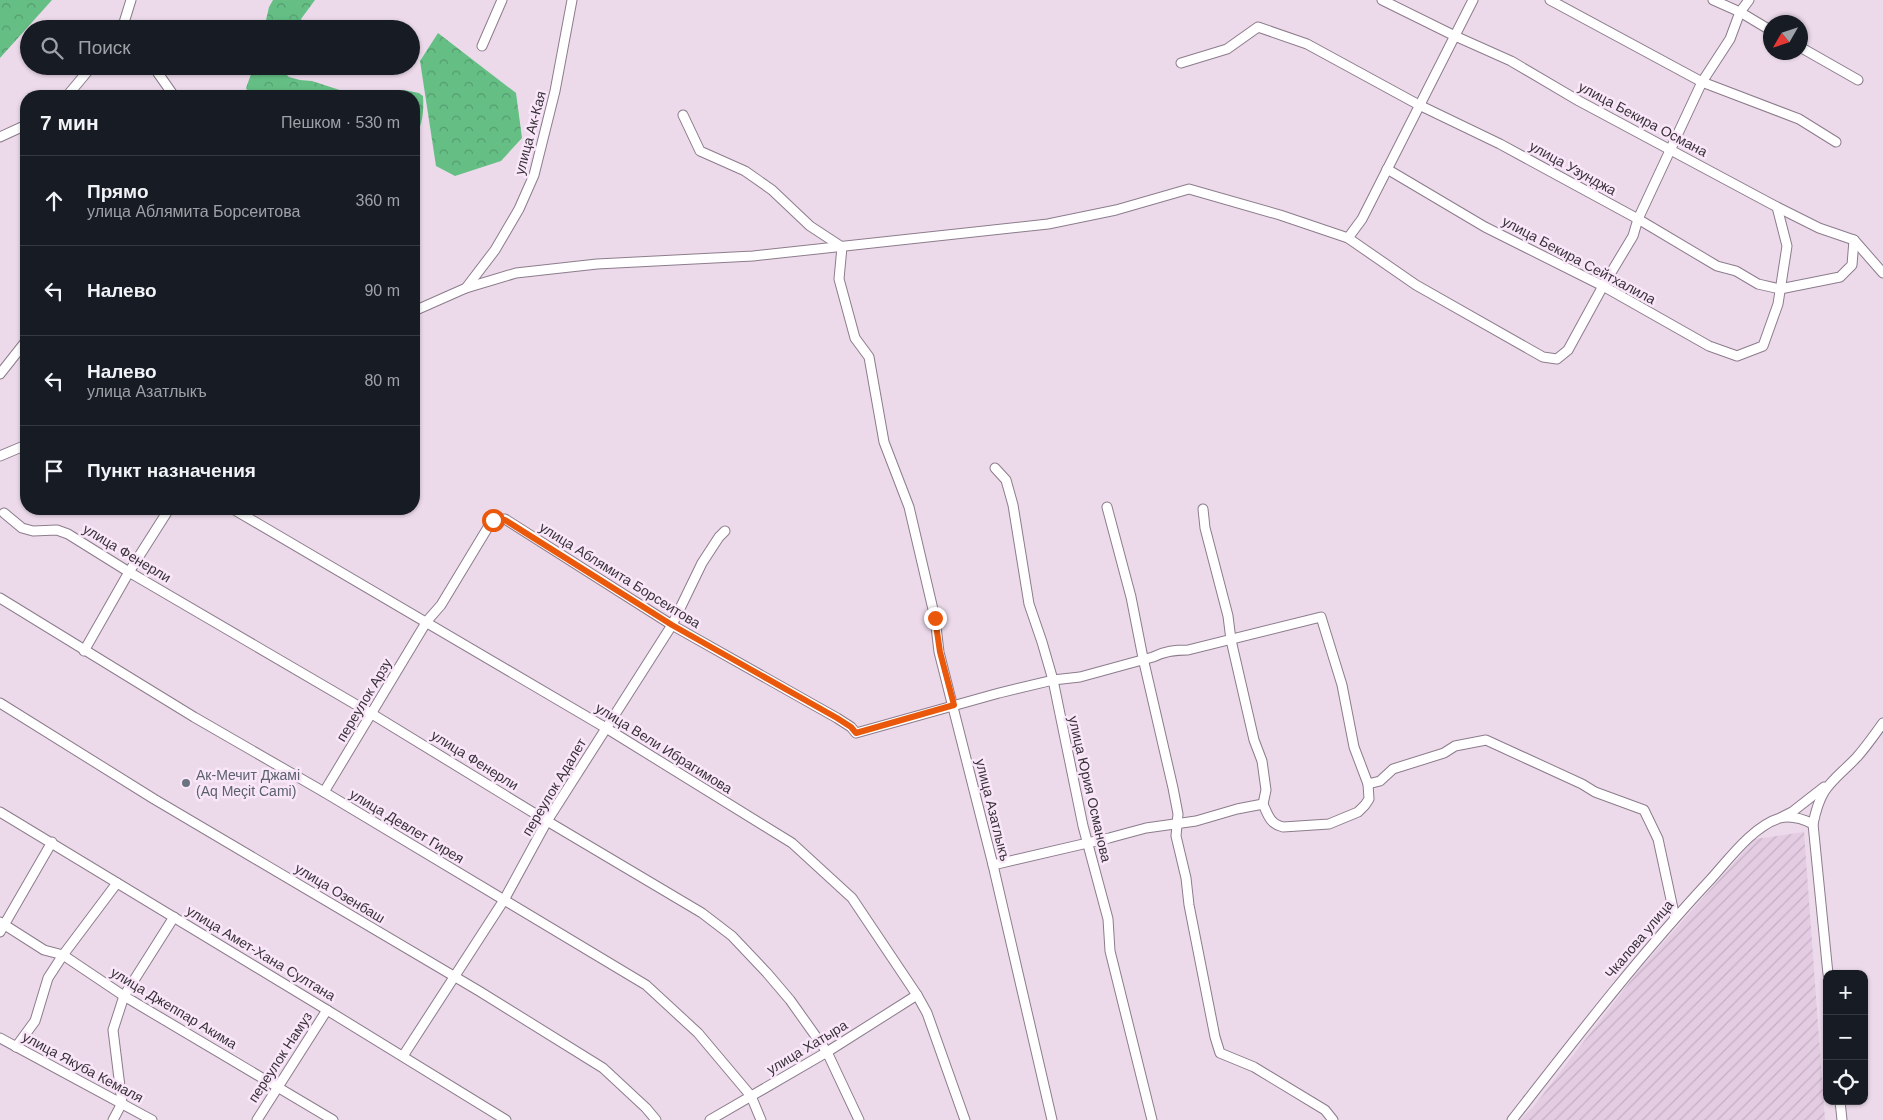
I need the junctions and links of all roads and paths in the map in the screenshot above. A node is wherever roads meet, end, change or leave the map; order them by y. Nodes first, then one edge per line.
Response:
1 (131, 0) edge
2 (502, 0) edge
3 (572, 0) edge
4 (1382, 0) edge
5 (1473, 0) edge
6 (1550, 0) edge
7 (1713, 0) edge
8 (1749, 0) edge
9 (1740, 12) junction
10 (125, 20) edge
11 (1763, 26) edge
12 (1455, 36) junction
13 (482, 46) dead end
14 (1808, 52) edge
15 (1181, 63) dead end
16 (84, 75) edge
17 (159, 75) edge
18 (1858, 80) dead end
19 (1702, 82) junction
20 (72, 90) edge
21 (170, 90) edge
22 (1419, 105) junction
23 (683, 115) dead end
24 (20, 128) edge
25 (0, 138) edge
26 (1836, 142) dead end
27 (1672, 150) junction
28 (1387, 169) junction
29 (1777, 207) junction
30 (1638, 219) junction
31 (1348, 238) junction
32 (1854, 240) junction
33 (842, 247) junction
34 (1883, 273) edge
35 (1603, 286) junction
36 (466, 288) junction
37 (1780, 289) junction
38 (420, 308) edge
39 (20, 349) edge
40 (0, 374) edge
41 (20, 448) edge
42 (0, 456) edge
43 (996, 468) dead end
44 (1107, 507) dead end
45 (1204, 509) dead end
46 (4, 513) dead end
47 (165, 515) edge
48 (243, 515) edge
49 (725, 531) dead end
50 (129, 572) junction
51 (0, 598) edge
52 (427, 621) junction
53 (672, 625) junction
54 (1231, 640) junction
55 (84, 651) junction
56 (1143, 658) junction
57 (1053, 680) junction
58 (0, 703) edge
59 (954, 705) junction
60 (372, 714) junction
61 (1883, 723) edge
62 (606, 728) junction
63 (1829, 783) junction
64 (1368, 784) junction
65 (324, 792) junction
66 (1262, 804) junction
67 (0, 812) edge
68 (1780, 818) junction
69 (547, 822) junction
70 (1176, 823) junction
71 (1813, 824) junction
72 (52, 842) junction
73 (1088, 842) junction
74 (992, 865) junction
75 (117, 883) junction
76 (504, 900) junction
77 (174, 917) junction
78 (1675, 918) junction
79 (1, 926) edge
80 (63, 955) junction
81 (1828, 970) edge
82 (455, 977) junction
83 (917, 995) junction
84 (124, 996) junction
85 (328, 1010) junction
86 (0, 1038) edge
87 (16, 1047) junction
88 (827, 1052) junction
89 (403, 1056) junction
90 (278, 1086) junction
91 (751, 1096) junction
92 (122, 1103) junction
93 (1840, 1105) edge
94 (113, 1120) edge
95 (152, 1120) edge
96 (257, 1120) edge
97 (333, 1120) edge
98 (506, 1120) edge
99 (656, 1120) edge
100 (710, 1120) edge
101 (761, 1120) edge
102 (859, 1120) edge
103 (965, 1120) edge
104 (1052, 1120) edge
105 (1152, 1120) edge
106 (1333, 1120) edge
107 (1512, 1120) edge
108 (1842, 1120) edge

1 - 10 street
2 - 13 street
3 - 36 street, улица Ак-Кая
4 - 12 street, улица Бекира Османа
5 - 12 street
6 - 19 street
7 - 9 street
8 - 9 street
9 - 11 street
9 - 19 street
12 - 22 street
12 - 27 street, улица Бекира Османа
14 - 18 street
15 - 22 street, улица Узунджа
16 - 20 street
17 - 21 street
19 - 26 street
19 - 27 street
22 - 28 street
22 - 30 street, улица Узунджа
23 - 33 street
24 - 25 street
27 - 29 street, улица Бекира Османа
27 - 30 street
28 - 31 street
28 - 35 street, улица Бекира Сейтхалила
29 - 32 street, улица Бекира Османа
29 - 37 street
30 - 35 street
30 - 37 street, улица Узунджа
31 - 33 street
31 - 35 street
32 - 34 street, улица Бекира Османа
32 - 37 street, улица Узунджа
33 - 36 street
33 - 59 street, улица Азатлыкъ
35 - 37 street, улица Бекира Сейтхалила
36 - 38 street, улица Ак-Кая
39 - 40 street
41 - 42 street
43 - 57 street, улица Юрия Османова
44 - 56 street
45 - 54 street
46 - 50 street, улица Фенерли
47 - 50 street
48 - 52 street, улица Вели Ибрагимова
49 - 53 street, переулок Адалет
50 - 55 street
50 - 60 street, улица Фенерли
51 - 55 street, улица Девлет Гирея
52 - 53 street, улица Аблямита Борсеитова
52 - 60 street, переулок Арзу
52 - 62 street, улица Вели Ибрагимова
53 - 59 street, улица Аблямита Борсеитова
53 - 62 street, переулок Адалет
54 - 56 street
54 - 64 street
54 - 66 street
55 - 65 street, улица Девлет Гирея
56 - 57 street
56 - 70 street
57 - 59 street
57 - 73 street, улица Юрия Османова
58 - 82 street, улица Озенбаш
59 - 74 street, улица Азатлыкъ
60 - 65 street, переулок Арзу
60 - 69 street, улица Фенерли
61 - 63 street
62 - 69 street, переулок Адалет
62 - 83 street, улица Вели Ибрагимова
63 - 68 street, Чкалова улица
63 - 71 street
64 - 66 street
64 - 78 street
65 - 76 street, улица Девлет Гирея
66 - 70 street
67 - 72 street, улица Амет-Хана Султана
68 - 71 street
68 - 78 street, Чкалова улица
69 - 76 street, переулок Адалет
69 - 88 street, улица Фенерли
70 - 73 street
70 - 106 street
71 - 81 street
72 - 75 street, улица Амет-Хана Султана
72 - 79 street
73 - 74 street
73 - 105 street, улица Юрия Османова
74 - 104 street, улица Азатлыкъ
75 - 77 street, улица Амет-Хана Султана
75 - 80 street
76 - 82 street, переулок Адалет
76 - 91 street, улица Девлет Гирея
77 - 84 street
77 - 85 street, улица Амет-Хана Султана
78 - 107 street, Чкалова улица
79 - 80 street, улица Джеппар Акима
80 - 84 street, улица Джеппар Акима
80 - 87 street
82 - 89 street, переулок Адалет
82 - 99 street, улица Озенбаш
83 - 88 street, улица Хатыра
83 - 103 street, улица Вели Ибрагимова
84 - 90 street, улица Джеппар Акима
84 - 92 street
85 - 89 street, улица Амет-Хана Султана
85 - 90 street, переулок Намуз
86 - 87 street, улица Якуба Кемаля
87 - 92 street, улица Якуба Кемаля
88 - 91 street, улица Хатыра
88 - 102 street, улица Фенерли
89 - 98 street, улица Амет-Хана Султана
90 - 96 street, переулок Намуз
90 - 97 street, улица Джеппар Акима
91 - 100 street, улица Хатыра
91 - 101 street, улица Девлет Гирея
92 - 94 street
92 - 95 street, улица Якуба Кемаля
93 - 108 street

